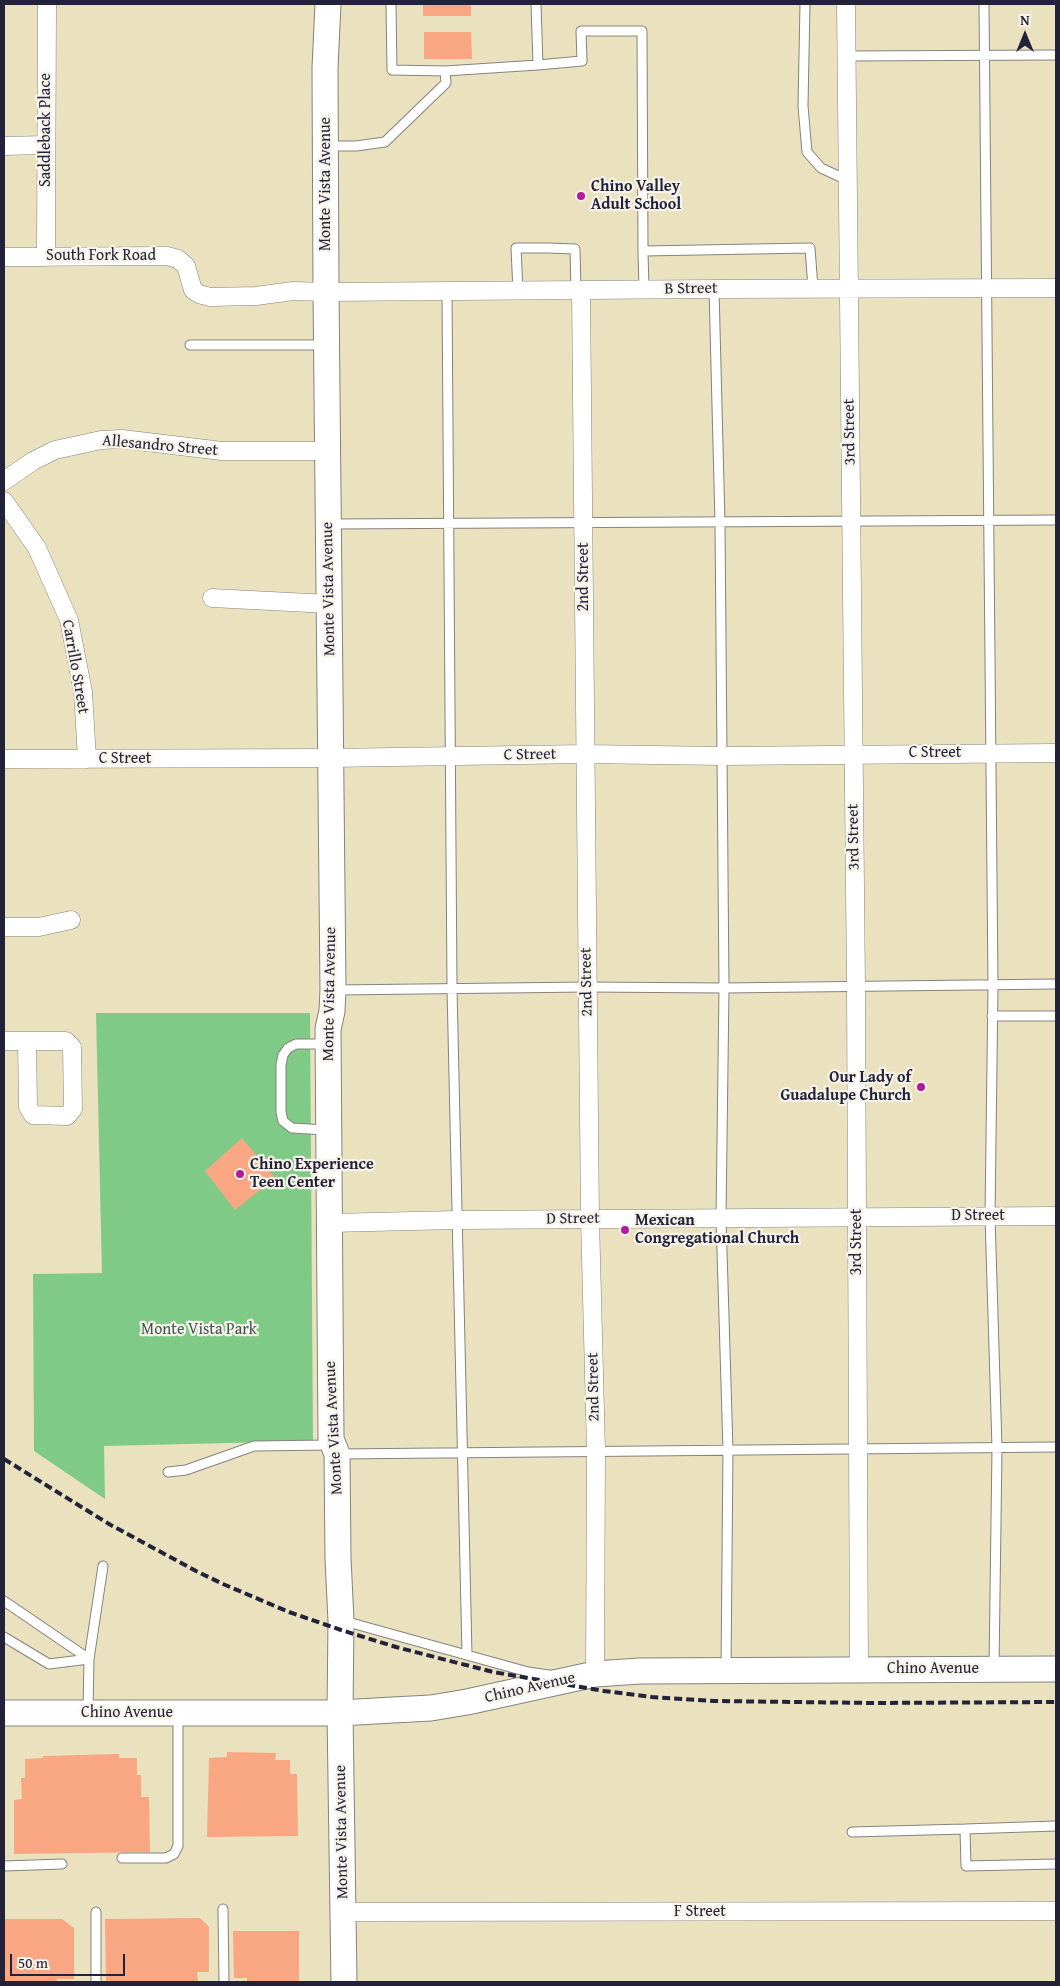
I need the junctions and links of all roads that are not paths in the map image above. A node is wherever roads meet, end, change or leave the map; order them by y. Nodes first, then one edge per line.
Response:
1 (47, 4) edge
2 (328, 4) edge
3 (391, 4) edge
4 (536, 4) edge
5 (805, 4) edge
6 (846, 4) edge
7 (984, 4) edge
8 (984, 55) junction
9 (1056, 55) edge
10 (846, 56) junction
11 (538, 65) junction
12 (445, 71) junction
13 (4, 146) edge
14 (46, 146) junction
15 (326, 146) junction
16 (847, 180) junction
17 (643, 251) junction
18 (46, 256) junction
19 (4, 257) edge
20 (714, 288) junction
21 (813, 288) junction
22 (848, 288) junction
23 (1056, 288) edge
24 (986, 289) junction
25 (644, 290) junction
26 (447, 291) junction
27 (518, 291) junction
28 (578, 291) junction
29 (326, 292) junction
30 (190, 345) dead end
31 (327, 345) junction
32 (327, 451) junction
33 (4, 481) edge
34 (4, 501) edge
35 (988, 520) junction
36 (1056, 520) edge
37 (851, 521) junction
38 (584, 522) junction
39 (720, 523) junction
40 (328, 524) junction
41 (449, 524) junction
42 (212, 598) dead end
43 (329, 604) junction
44 (1056, 752) edge
45 (854, 753) junction
46 (990, 753) junction
47 (585, 754) junction
48 (452, 756) junction
49 (722, 756) junction
50 (330, 758) junction
51 (4, 759) edge
52 (87, 760) junction
53 (71, 920) dead end
54 (4, 928) edge
55 (1056, 984) edge
56 (856, 986) junction
57 (993, 986) junction
58 (587, 987) junction
59 (452, 988) junction
60 (724, 988) junction
61 (333, 990) junction
62 (992, 1016) junction
63 (1056, 1016) edge
64 (4, 1041) edge
65 (27, 1041) junction
66 (328, 1044) junction
67 (329, 1130) junction
68 (990, 1216) junction
69 (1056, 1216) edge
70 (857, 1217) junction
71 (721, 1218) junction
72 (590, 1219) junction
73 (456, 1220) junction
74 (330, 1223) junction
75 (1056, 1447) edge
76 (997, 1448) junction
77 (336, 1449) junction
78 (859, 1449) junction
79 (728, 1450) junction
80 (464, 1452) junction
81 (596, 1452) junction
82 (168, 1472) dead end
83 (103, 1566) dead end
84 (4, 1601) edge
85 (341, 1621) junction
86 (4, 1637) edge
87 (467, 1655) junction
88 (89, 1659) junction
89 (994, 1669) junction
90 (1056, 1669) edge
91 (726, 1670) junction
92 (859, 1670) junction
93 (595, 1674) junction
94 (567, 1679) junction
95 (88, 1713) junction
96 (178, 1713) junction
97 (340, 1713) junction
98 (4, 1714) edge
99 (1056, 1826) edge
100 (965, 1829) junction
101 (852, 1832) dead end
102 (122, 1858) dead end
103 (62, 1864) dead end
104 (1056, 1864) edge
105 (4, 1866) edge
106 (223, 1909) dead end
107 (1056, 1911) edge
108 (96, 1912) dead end
109 (343, 1912) junction
110 (96, 1982) edge
111 (224, 1982) edge
112 (344, 1982) edge

1 - 14 street, Saddleback Place
2 - 15 street, Monte Vista Avenue
3 - 12 lane
4 - 11 lane
5 - 16 lane
6 - 10 street, 3rd Street
7 - 8 lane
8 - 9 lane
8 - 10 lane
8 - 24 lane
10 - 16 street, 3rd Street
11 - 12 lane
11 - 17 lane
12 - 15 lane
13 - 14 street
14 - 18 street, Saddleback Place
15 - 29 street, Monte Vista Avenue
16 - 22 street, 3rd Street
17 - 21 lane
17 - 25 lane
18 - 19 street, South Fork Road
18 - 29 street, South Fork Road
20 - 21 street, B Street
20 - 25 street, B Street
20 - 39 lane
21 - 22 street, B Street
22 - 24 street, B Street
22 - 37 street, 3rd Street
23 - 24 street, B Street
24 - 35 lane
25 - 28 street, B Street
26 - 27 street, B Street
26 - 29 street, B Street
26 - 41 lane
27 - 28 street, B Street
27 - 28 lane
28 - 38 street, 2nd Street
29 - 31 street, Monte Vista Avenue
30 - 31 lane
31 - 32 street, Monte Vista Avenue
32 - 33 street, Allesandro Street
32 - 40 street, Monte Vista Avenue
34 - 52 street, Carrillo Street
35 - 36 lane
35 - 37 lane
35 - 46 lane
37 - 39 lane
37 - 45 street, 3rd Street
38 - 39 lane
38 - 41 lane
38 - 47 street, 2nd Street
39 - 49 lane
40 - 41 lane
40 - 43 street, Monte Vista Avenue
41 - 48 lane
42 - 43 street
43 - 50 street, Monte Vista Avenue
44 - 46 street, C Street
45 - 46 street, C Street
45 - 49 street, C Street
45 - 56 street, 3rd Street
46 - 57 lane
47 - 48 street, C Street
47 - 49 street, C Street
47 - 58 street, 2nd Street
48 - 50 street, C Street
48 - 59 lane
49 - 60 lane
50 - 52 street, C Street
50 - 61 street, Monte Vista Avenue
51 - 52 street, C Street
53 - 54 street
55 - 57 lane
56 - 57 lane
56 - 60 lane
56 - 70 street, 3rd Street
57 - 62 lane
58 - 59 lane
58 - 60 lane
58 - 72 street, 2nd Street
59 - 61 lane
59 - 73 lane
60 - 71 lane
61 - 66 street, Monte Vista Avenue
62 - 63 lane
62 - 68 lane
64 - 65 street
65 - 65 street
66 - 67 street, Monte Vista Avenue
66 - 67 lane
67 - 74 street, Monte Vista Avenue
68 - 69 street, D Street
68 - 70 street, D Street
68 - 76 lane
70 - 71 street, D Street
70 - 78 street, 3rd Street
71 - 72 street, D Street
71 - 79 lane
72 - 73 street, D Street
72 - 81 street, 2nd Street
73 - 74 street, D Street
73 - 80 lane
74 - 77 street, Monte Vista Avenue
75 - 76 lane
76 - 78 lane
76 - 89 lane
77 - 80 lane
77 - 82 lane
77 - 85 street, Monte Vista Avenue
78 - 79 lane
78 - 92 street, 3rd Street
79 - 81 lane
79 - 91 lane
80 - 81 lane
80 - 87 lane
81 - 93 street, 2nd Street
83 - 88 lane
84 - 88 lane
85 - 87 lane
85 - 97 street, Monte Vista Avenue
86 - 88 lane
87 - 94 lane
88 - 95 lane
89 - 90 street, Chino Avenue
89 - 92 street, Chino Avenue
91 - 92 street, Chino Avenue
91 - 93 street, Chino Avenue
93 - 94 street, Chino Avenue
94 - 97 street, Chino Avenue
95 - 96 street, Chino Avenue
95 - 98 street, Chino Avenue
96 - 97 street, Chino Avenue
96 - 102 lane
97 - 109 street, Monte Vista Avenue
99 - 100 lane
100 - 101 lane
100 - 104 lane
103 - 105 lane
106 - 111 lane
107 - 109 street, F Street
108 - 110 lane
109 - 112 street, Monte Vista Avenue

